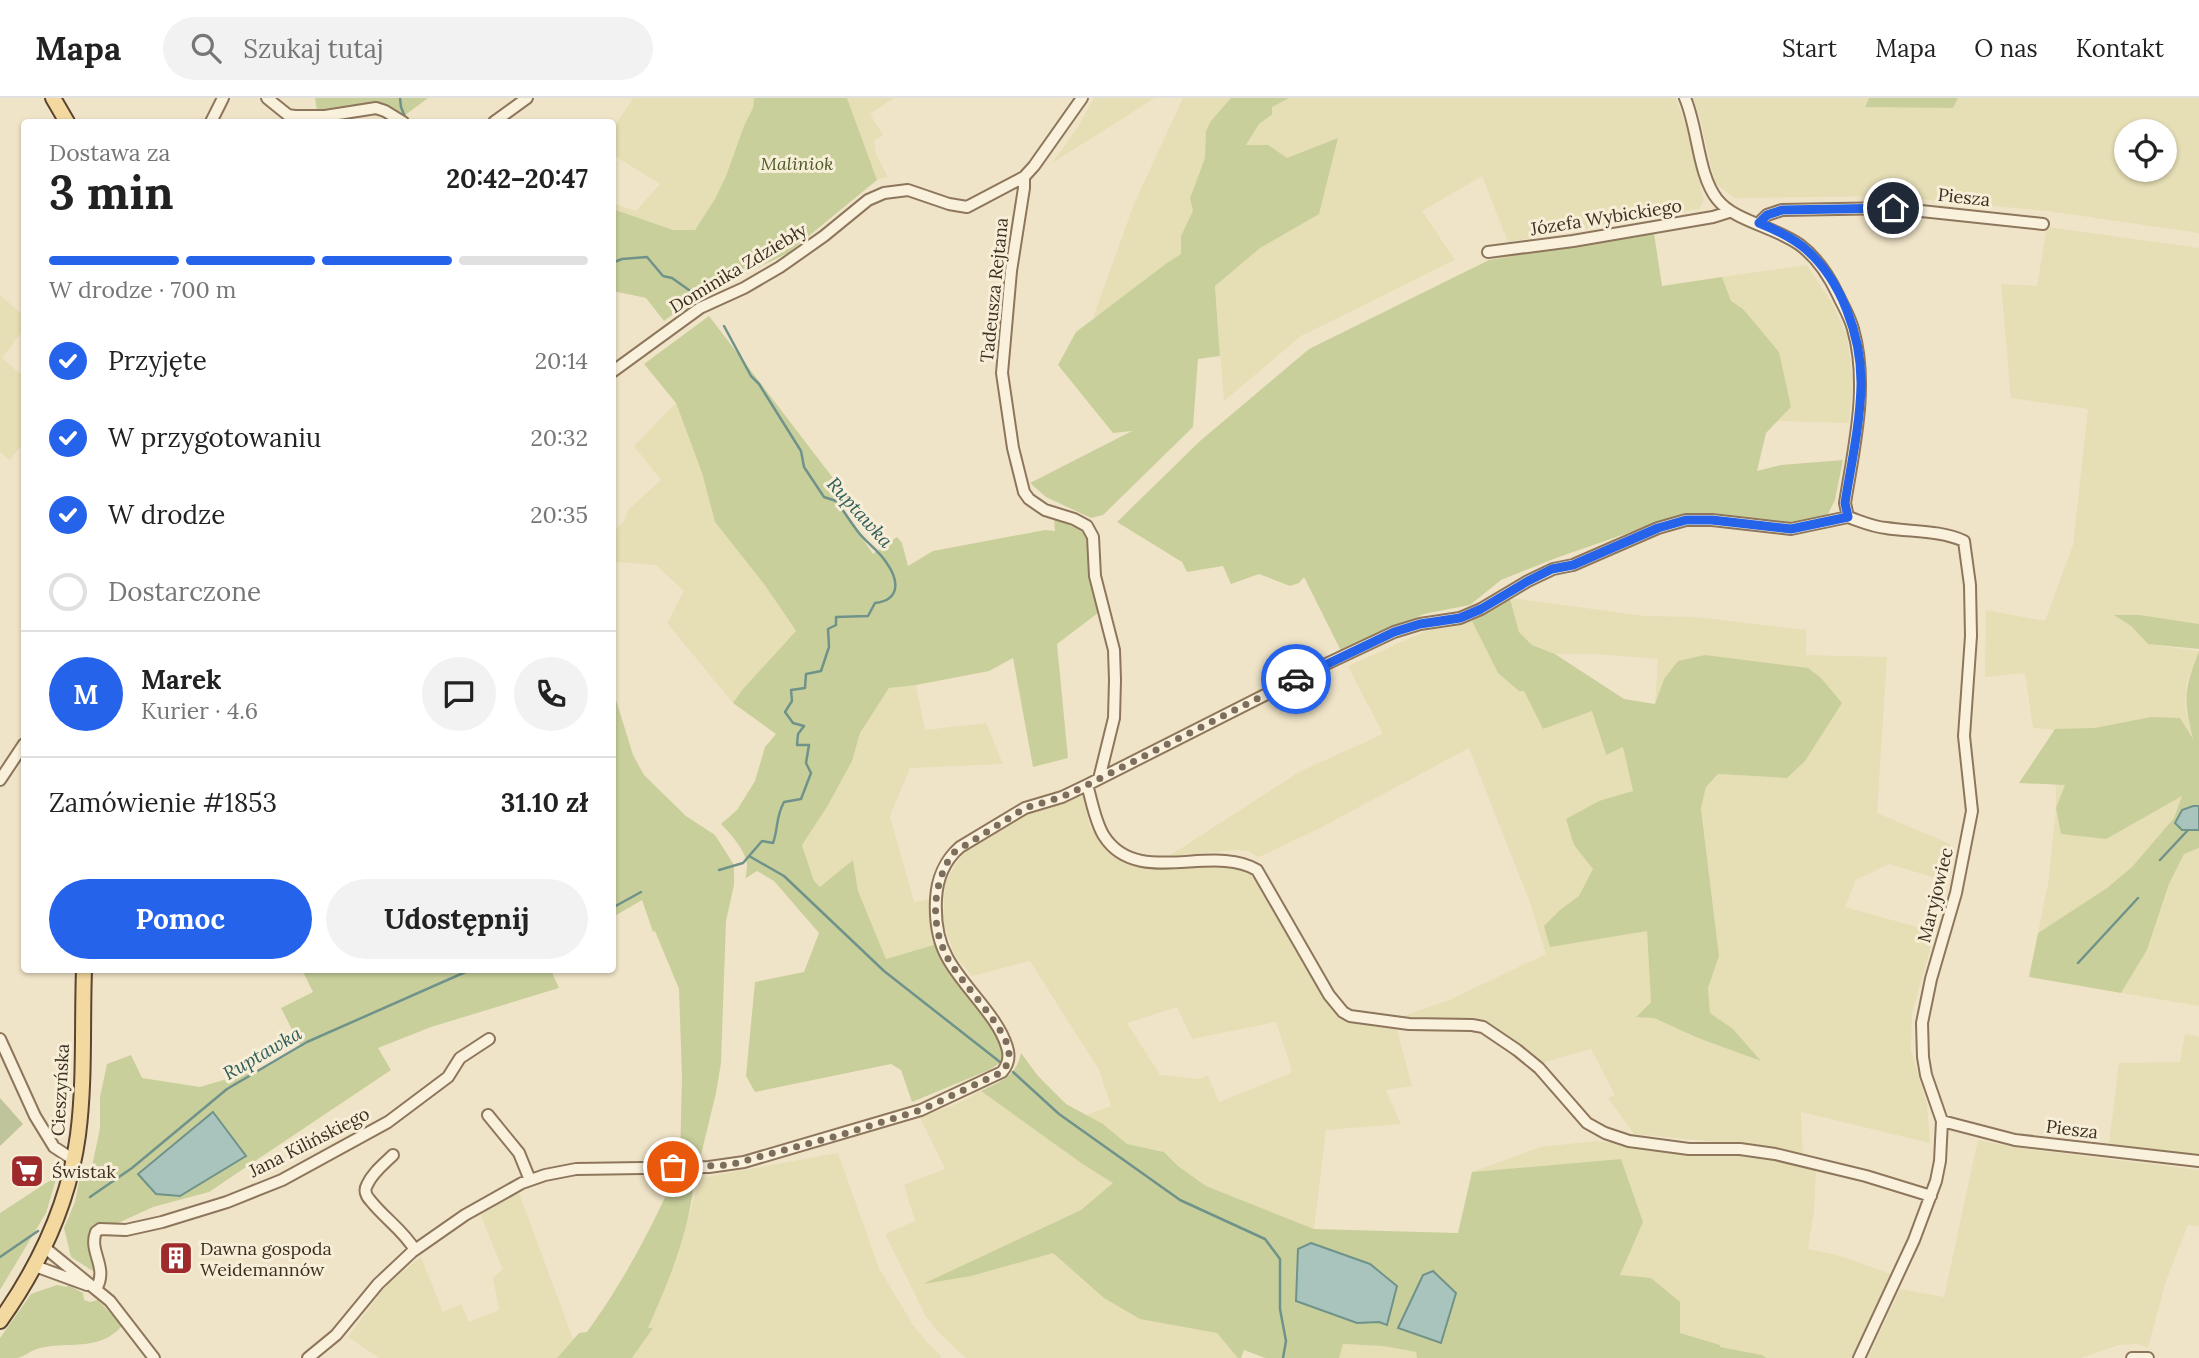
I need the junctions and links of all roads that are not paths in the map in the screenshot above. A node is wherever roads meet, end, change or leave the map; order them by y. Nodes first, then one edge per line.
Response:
1 (53, 98) edge
2 (223, 98) edge
3 (267, 98) edge
4 (527, 98) edge
5 (1082, 98) edge
6 (1685, 98) edge
7 (65, 119) edge
8 (212, 119) edge
9 (325, 119) edge
10 (398, 119) edge
11 (498, 119) edge
12 (1024, 177) junction
13 (1729, 212) junction
14 (1759, 223) junction
15 (2043, 224) dead end
16 (1488, 252) dead end
17 (616, 369) edge
18 (1848, 517) junction
19 (21, 748) edge
20 (1099, 779) junction
21 (0, 780) edge
22 (1087, 785) junction
23 (84, 973) edge
24 (0, 1039) edge
25 (489, 1039) dead end
26 (488, 1115) dead end
27 (1942, 1121) junction
28 (393, 1155) dead end
29 (74, 1160) junction
30 (2199, 1161) edge
31 (530, 1180) junction
32 (1931, 1196) junction
33 (44, 1247) junction
34 (415, 1250) junction
35 (35, 1266) junction
36 (96, 1289) junction
37 (0, 1321) edge
38 (154, 1358) edge
39 (308, 1358) edge
40 (1859, 1358) edge
41 (2133, 1358) edge
42 (2148, 1358) edge

1 - 7 main road
2 - 8 street
3 - 9 street
4 - 11 street
5 - 12 street, Dominika Zdziebły
6 - 13 street
9 - 10 street
12 - 17 street, Dominika Zdziebły
12 - 20 street, Tadeusza Rejtana
13 - 14 street
13 - 16 street, Józefa Wybickiego
14 - 15 street, Piesza
14 - 18 street
18 - 20 street
18 - 27 street, Maryjowiec
19 - 21 street
20 - 22 street
22 - 31 street
22 - 32 street
23 - 29 main road, Cieszyńska
24 - 29 street
25 - 36 street, Jana Kilińskiego
26 - 31 street
27 - 30 street, Piesza
27 - 32 street, Maryjowiec
28 - 34 street
29 - 33 main road, Cieszyńska
31 - 34 street
32 - 40 street, Maryjowiec
33 - 35 main road, Cieszyńska
33 - 36 street
34 - 39 street
35 - 36 street
35 - 37 main road, Cieszyńska
36 - 38 street
41 - 42 street

